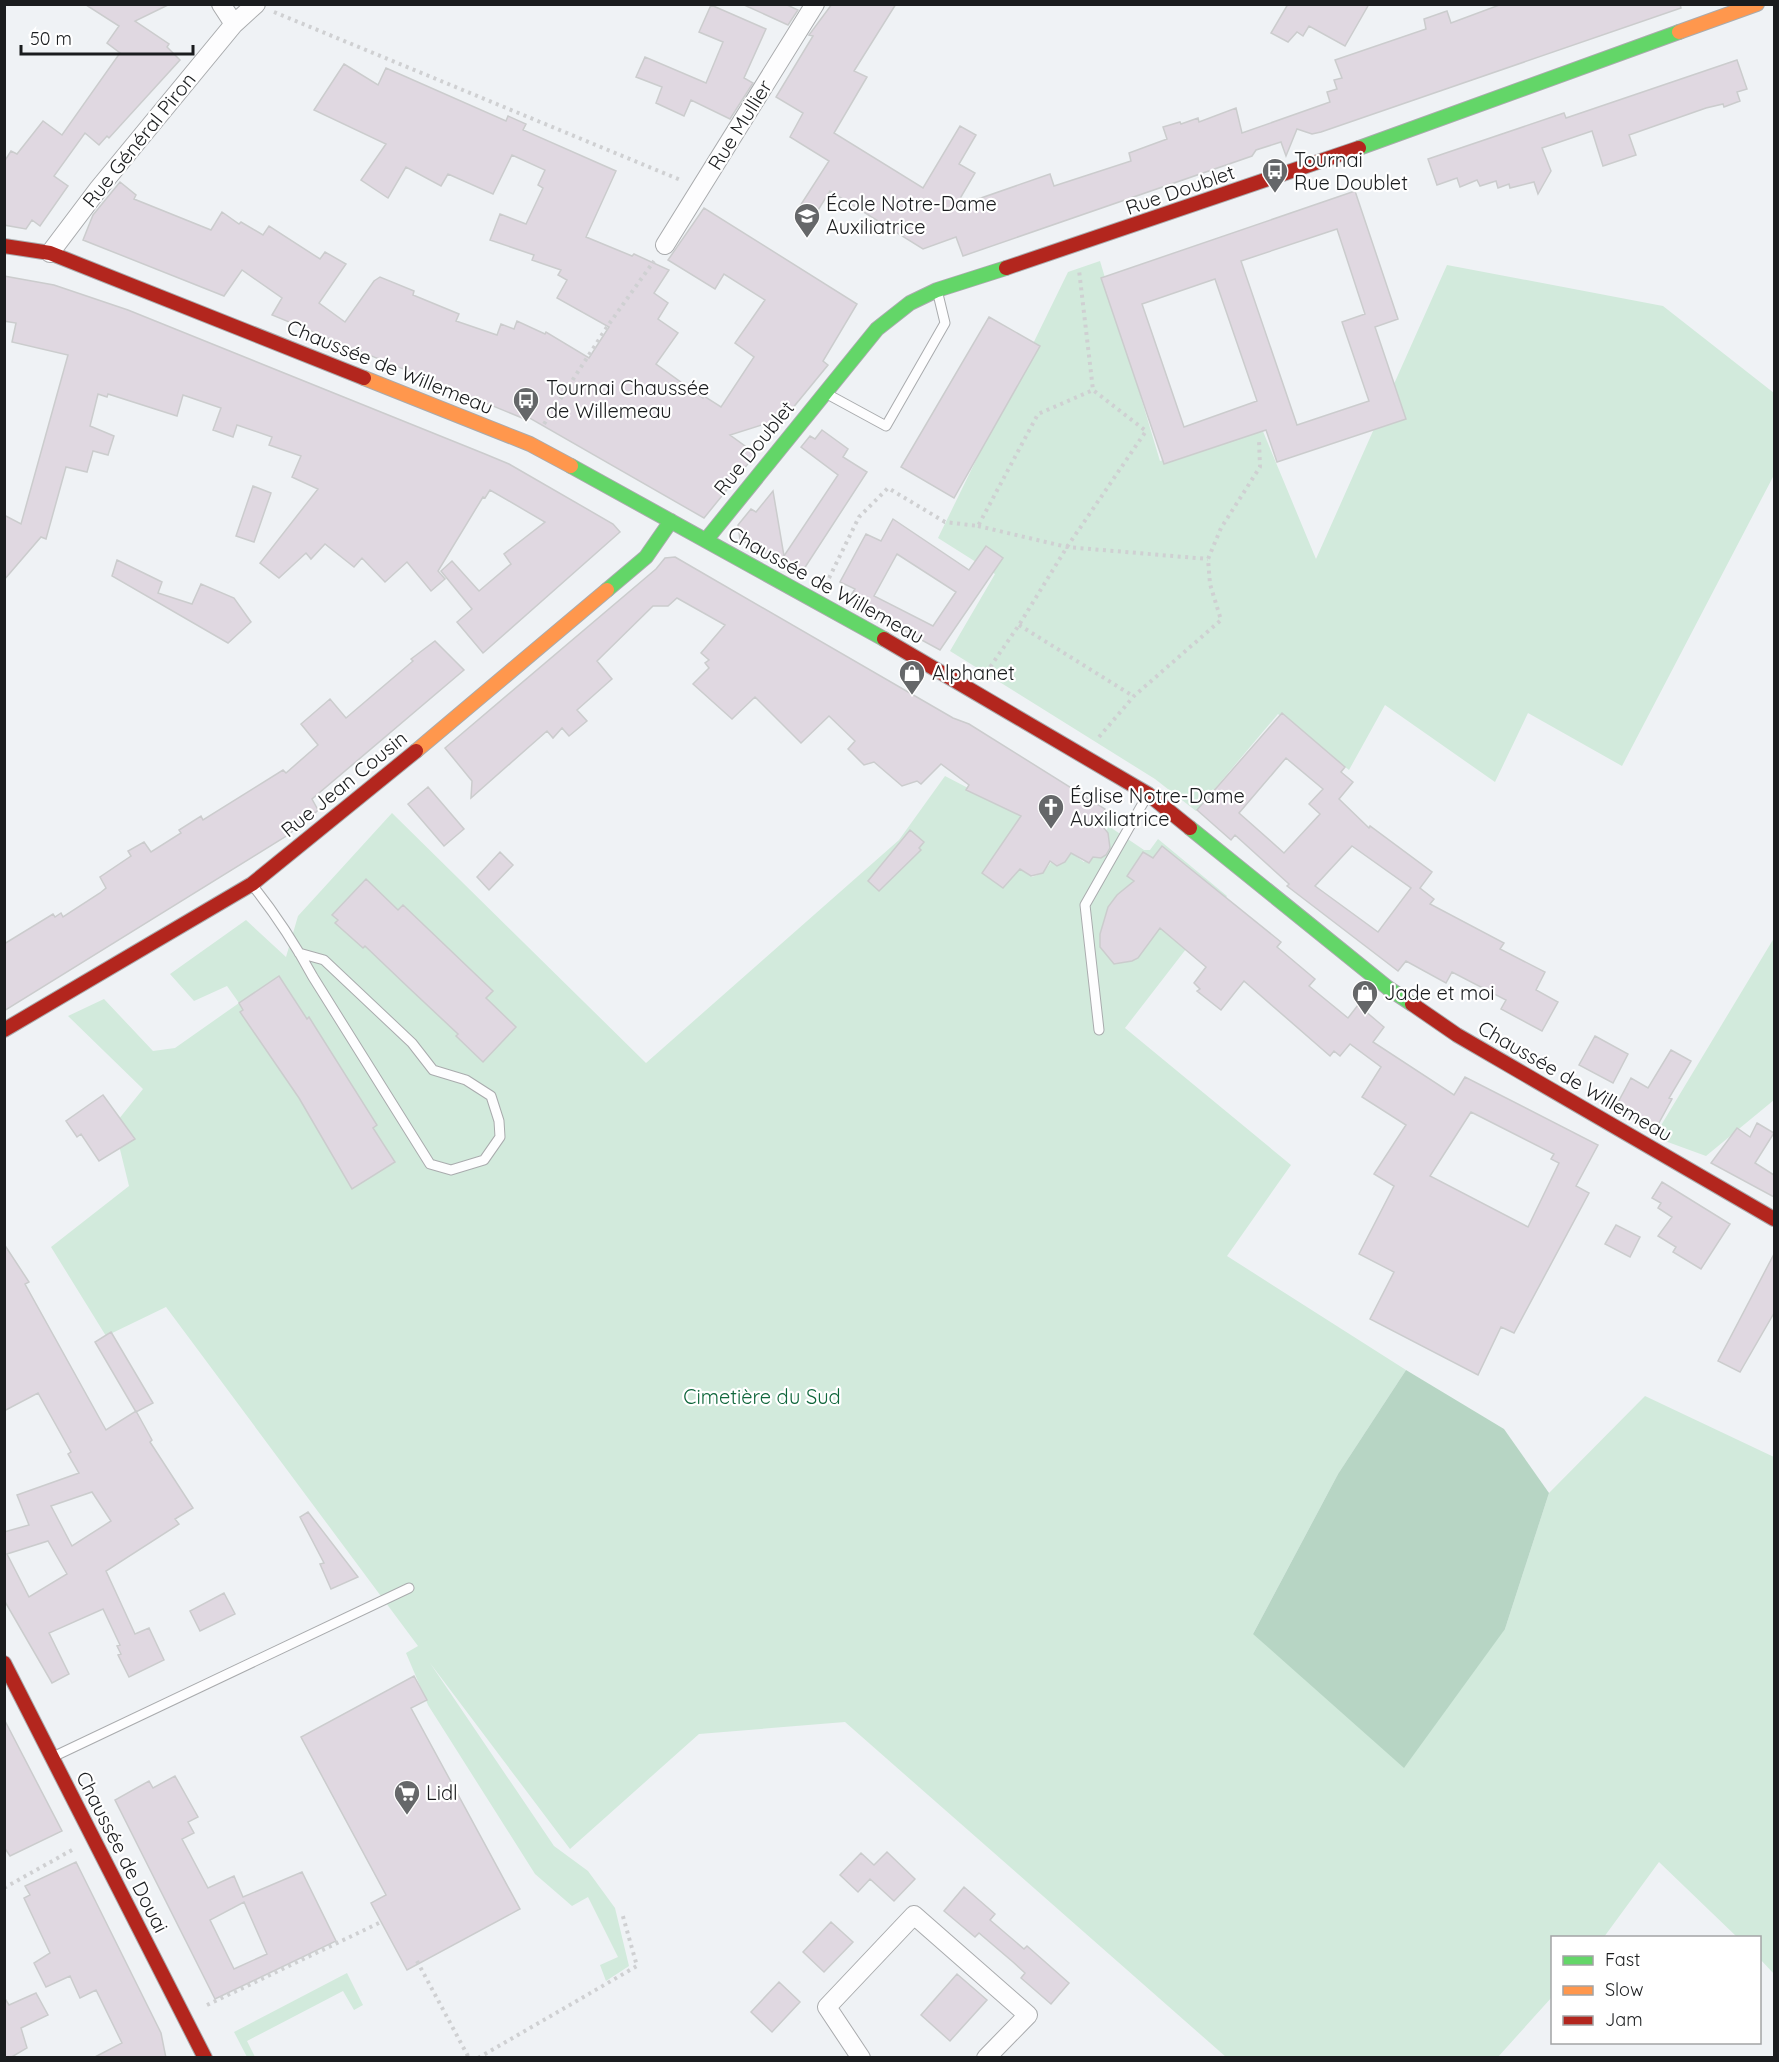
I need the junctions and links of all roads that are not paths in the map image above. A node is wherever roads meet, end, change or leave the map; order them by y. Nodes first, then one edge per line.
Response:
1 (221, 4) edge
2 (815, 4) edge
3 (1756, 4) edge
4 (256, 5) edge
5 (234, 24) junction
6 (665, 245) road end
7 (4, 246) edge
8 (50, 253) junction
9 (937, 290) junction
10 (824, 392) junction
11 (671, 521) junction
12 (706, 540) junction
13 (1148, 794) junction
14 (252, 884) junction
15 (299, 953) junction
16 (4, 1030) edge
17 (1099, 1030) dead end
18 (1774, 1219) edge
19 (409, 1588) dead end
20 (4, 1663) edge
21 (52, 1758) junction
22 (205, 2058) edge
23 (861, 2058) edge
24 (986, 2058) edge

1 - 5 street
2 - 6 street, Rue Mullier
3 - 9 street, Rue Doublet
4 - 5 street, Rue Général Piron
5 - 8 street, Rue Général Piron
7 - 8 street, Chaussée de Willemeau
8 - 11 street, Chaussée de Willemeau
9 - 10 street, Rue Doublet
9 - 10 lane
10 - 12 street, Rue Doublet
11 - 12 street, Chaussée de Willemeau
11 - 14 street, Rue Jean Cousin
12 - 13 street, Chaussée de Willemeau
13 - 17 lane
13 - 18 street, Chaussée de Willemeau
14 - 15 lane
14 - 16 street, Rue Jean Cousin
15 - 15 lane
19 - 21 lane
20 - 21 street, Chaussée de Douai
21 - 22 street, Chaussée de Douai
23 - 24 street

